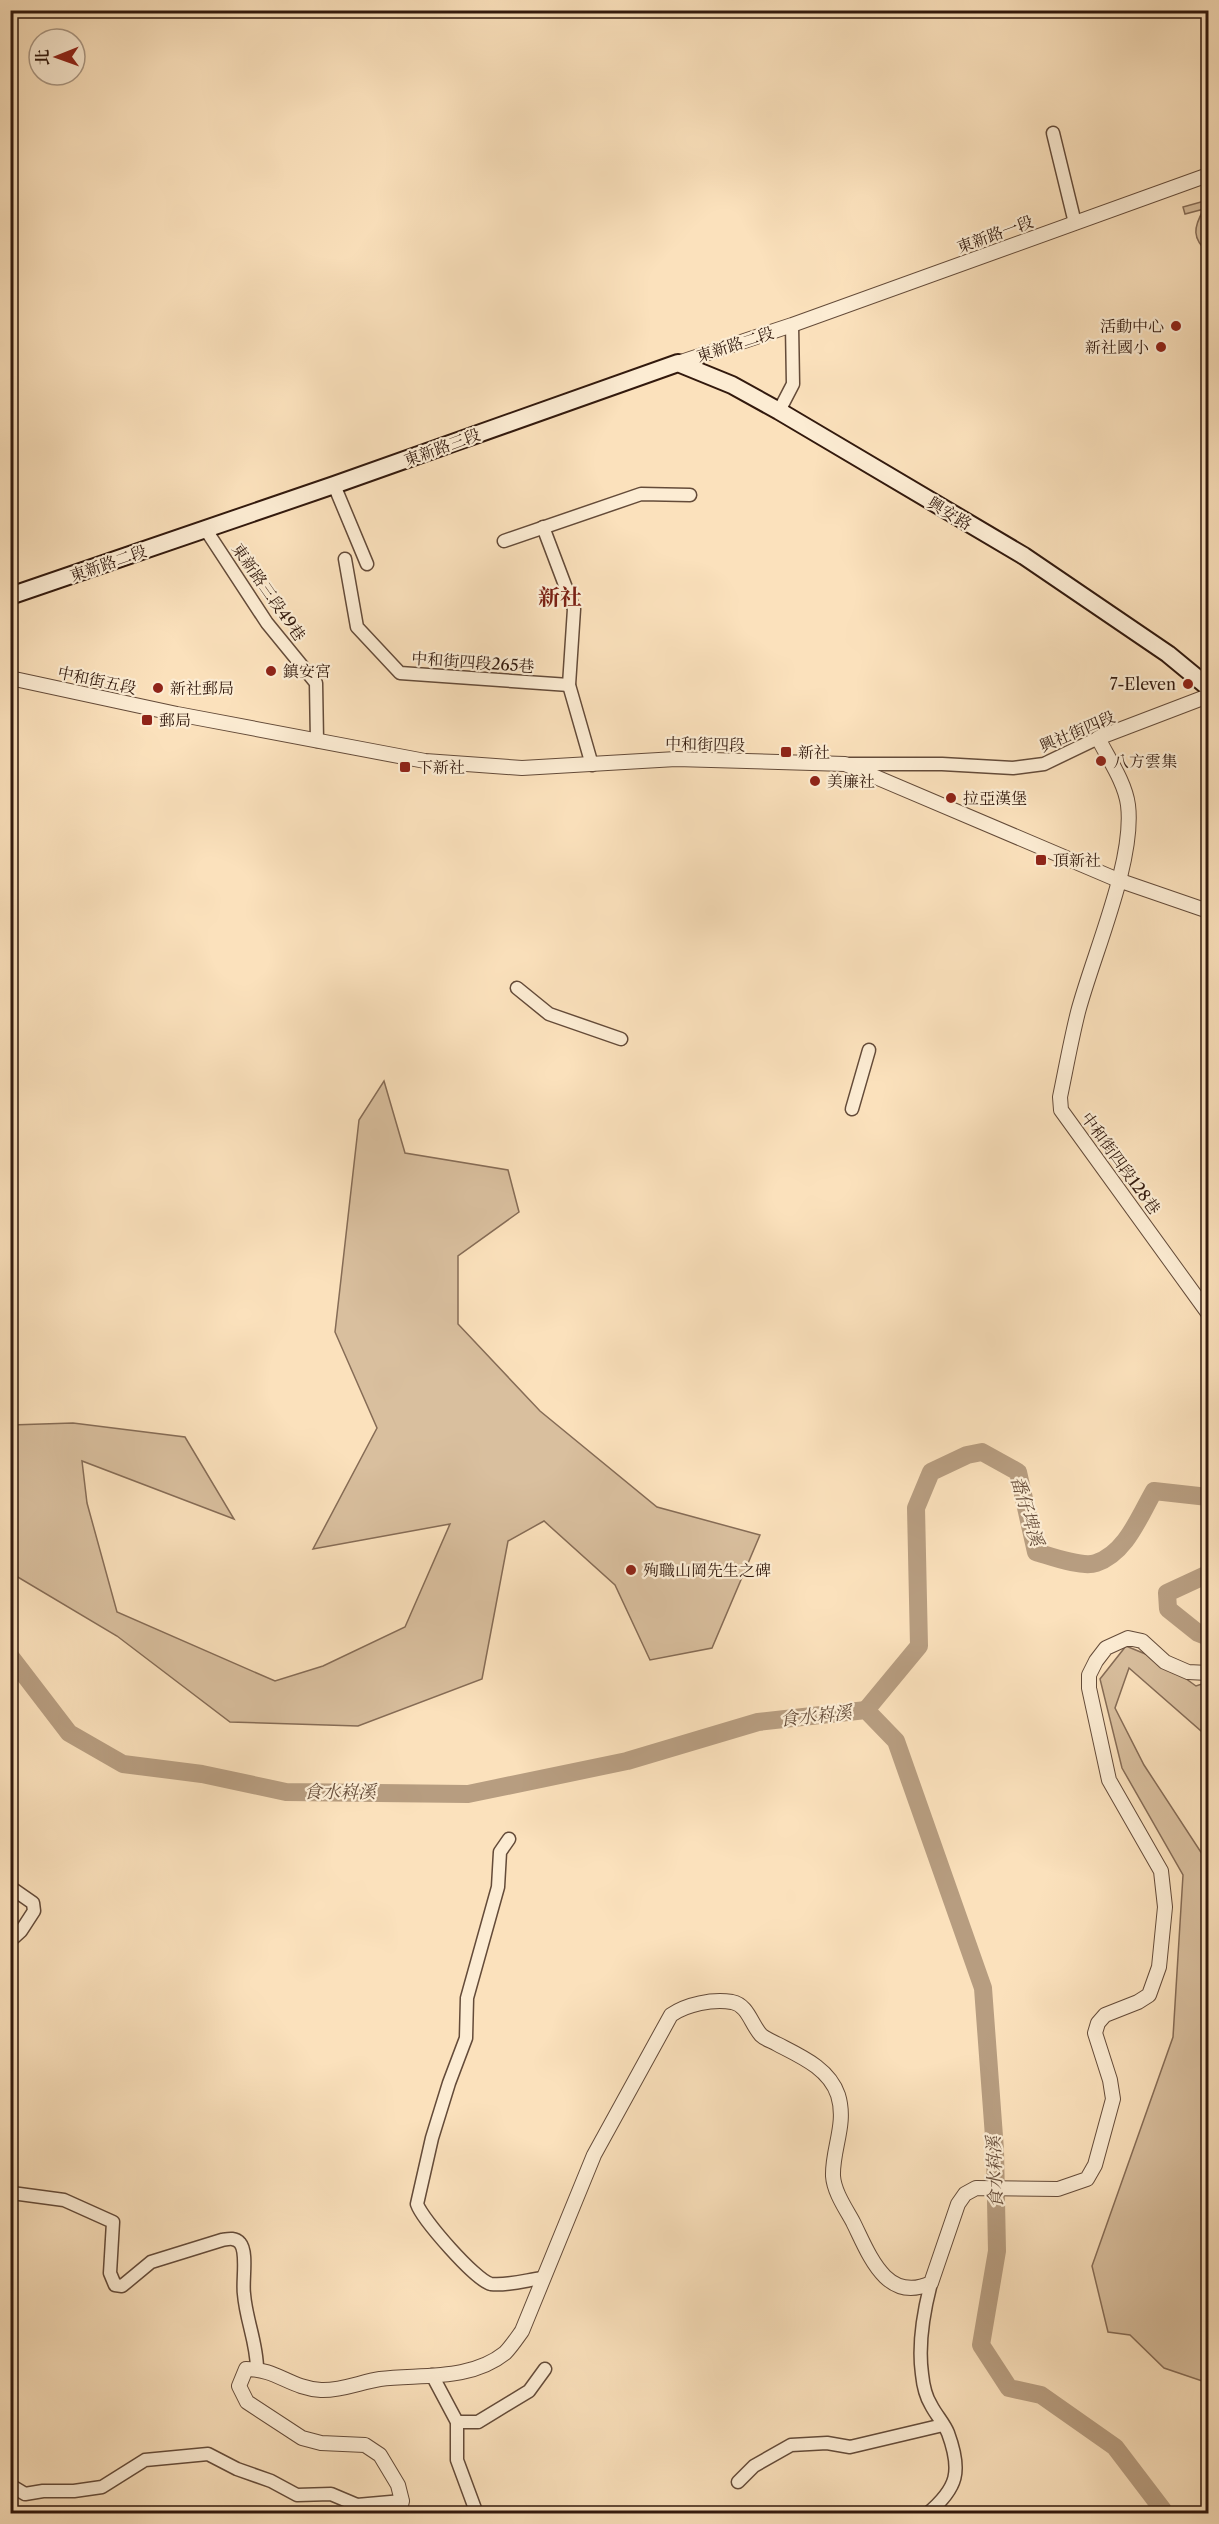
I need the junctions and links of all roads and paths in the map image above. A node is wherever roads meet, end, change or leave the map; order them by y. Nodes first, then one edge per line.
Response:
1 (1053, 133) dead end
2 (1209, 175) edge
3 (1075, 223) junction
4 (792, 325) junction
5 (678, 363) junction
6 (779, 411) junction
7 (334, 485) junction
8 (690, 495) dead end
9 (543, 527) junction
10 (206, 530) junction
11 (504, 541) dead end
12 (345, 559) dead end
13 (367, 564) dead end
14 (10, 596) edge
15 (10, 678) edge
16 (568, 685) junction
17 (1209, 687) edge
18 (1209, 696) edge
19 (177, 714) joint
20 (1098, 738) junction
21 (317, 741) junction
22 (845, 764) junction
23 (592, 765) junction
24 (1118, 880) junction
25 (1209, 911) edge
26 (517, 988) dead end
27 (621, 1039) dead end
28 (869, 1050) dead end
29 (852, 1109) dead end
30 (1209, 1313) edge
31 (1209, 1673) edge
32 (509, 1839) dead end
33 (10, 1887) edge
34 (10, 1941) edge
35 (10, 2190) edge
36 (542, 2278) junction
37 (931, 2283) junction
38 (257, 2369) junction
39 (545, 2369) dead end
40 (432, 2375) junction
41 (458, 2422) junction
42 (943, 2425) junction
43 (738, 2482) dead end
44 (10, 2485) edge
45 (401, 2507) edge
46 (477, 2514) edge
47 (927, 2514) edge

1 - 3 street
2 - 3 street, 東新路一段
3 - 4 street, 東新路一段
4 - 5 street, 東新路二段
4 - 6 street
5 - 6 main road, 興安路
5 - 7 main road, 東新路三段
6 - 17 main road, 興安路
7 - 10 main road, 東新路三段
7 - 13 street
8 - 9 street
9 - 11 street
9 - 16 street
10 - 14 main road, 東新路二段
10 - 21 street, 東新路三段49巷
12 - 16 street, 中和街四段265巷
15 - 19 street, 中和街五段
16 - 23 street
18 - 20 street, 興社街四段
19 - 21 street, 中和街四段
20 - 22 street, 興社街四段
20 - 24 street, 中和街四段128巷
21 - 23 street, 中和街四段
22 - 23 street, 中和街四段
22 - 24 street, 中和街四段
24 - 25 street, 中和街四段
24 - 30 street, 中和街四段128巷
26 - 27 street
28 - 29 street
31 - 37 street
32 - 36 street
33 - 34 street
35 - 38 street
36 - 37 street
36 - 40 street
37 - 42 street
38 - 40 street
38 - 45 street
39 - 41 street
40 - 41 street
41 - 46 street
42 - 43 street
42 - 47 street
44 - 45 street

